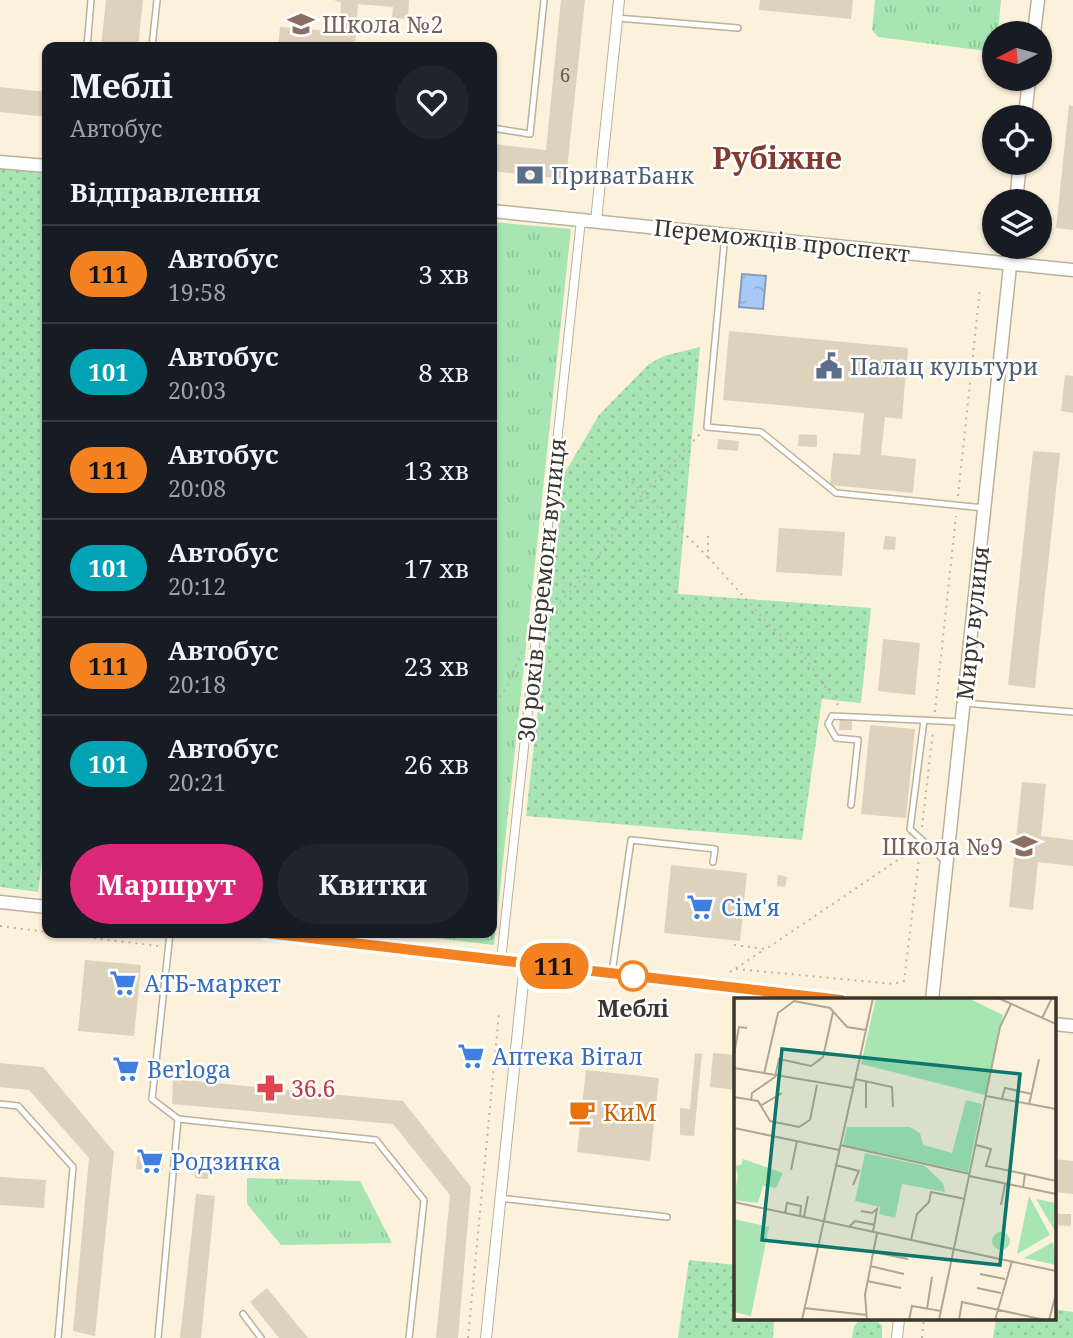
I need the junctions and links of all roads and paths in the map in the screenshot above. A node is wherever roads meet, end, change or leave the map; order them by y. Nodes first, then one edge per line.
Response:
1 (92, 0) edge
2 (157, 0) edge
3 (544, 0) edge
4 (619, 0) edge
5 (1038, 0) edge
6 (617, 18) junction
7 (1035, 21) edge
8 (738, 28) dead end
9 (88, 42) edge
10 (153, 42) edge
11 (497, 129) edge
12 (0, 162) edge
13 (42, 166) edge
14 (497, 211) edge
15 (581, 219) junction
16 (596, 221) junction
17 (725, 234) junction
18 (1010, 259) edge
19 (1010, 263) junction
20 (1073, 270) edge
21 (980, 288) dead end
22 (707, 427) junction
23 (627, 477) dead end
24 (646, 492) junction
25 (984, 508) junction
26 (708, 536) dead end
27 (708, 557) junction
28 (546, 623) dead end
29 (525, 647) dead end
30 (497, 702) edge
31 (964, 703) junction
32 (1073, 704) edge
33 (1072, 712) edge
34 (845, 715) junction
35 (924, 720) junction
36 (934, 720) junction
37 (962, 722) junction
38 (851, 805) dead end
39 (921, 839) junction
40 (713, 862) dead end
41 (947, 862) junction
42 (0, 902) edge
43 (42, 906) edge
44 (0, 926) edge
45 (42, 931) edge
46 (94, 938) edge
47 (170, 938) edge
48 (310, 938) edge
49 (734, 945) dead end
50 (169, 947) junction
51 (766, 948) junction
52 (501, 960) junction
53 (525, 963) junction
54 (736, 969) junction
55 (730, 972) dead end
56 (612, 973) junction
57 (824, 998) edge
58 (933, 998) edge
59 (499, 1013) dead end
60 (0, 1104) edge
61 (178, 1119) junction
62 (499, 1198) junction
63 (667, 1217) dead end
64 (243, 1314) dead end
65 (899, 1320) edge
66 (924, 1320) edge
67 (58, 1338) edge
68 (158, 1338) edge
69 (261, 1338) edge
70 (409, 1338) edge
71 (468, 1338) edge
72 (486, 1338) edge
73 (897, 1338) edge
74 (922, 1338) edge

1 - 9 lane
2 - 10 lane
3 - 11 lane
4 - 6 street
5 - 7 street
6 - 8 lane
6 - 16 street
12 - 13 street
14 - 15 street, Переможців проспект
15 - 16 street, Переможців проспект
15 - 52 street, 30 років Перемоги вулиця
16 - 17 street, Переможців проспект
17 - 19 street, Переможців проспект
17 - 22 lane
18 - 19 street, Миру вулиця
19 - 20 street, Переможців проспект
19 - 25 street, Миру вулиця
21 - 36 path
22 - 24 path
22 - 25 lane
23 - 24 path
24 - 27 path
24 - 28 path
25 - 31 street, Миру вулиця
26 - 27 path
27 - 34 path
29 - 30 path
31 - 33 lane
31 - 37 street, Миру вулиця
32 - 33 lane
34 - 35 lane
34 - 38 lane
35 - 36 lane
35 - 39 lane
36 - 37 lane
36 - 39 path
37 - 41 street, Миру вулиця
39 - 41 lane
40 - 56 lane
41 - 58 street, Миру вулиця
42 - 43 street
44 - 45 path
46 - 50 path
47 - 50 lane
48 - 52 street
49 - 51 path
50 - 61 lane
51 - 54 path
51 - 54 path
52 - 53 street
53 - 56 street
53 - 62 street
54 - 55 path
56 - 57 street
59 - 71 path
60 - 67 lane
61 - 68 lane
61 - 70 lane
62 - 63 lane
62 - 72 street
64 - 69 lane
65 - 73 street
66 - 74 path

